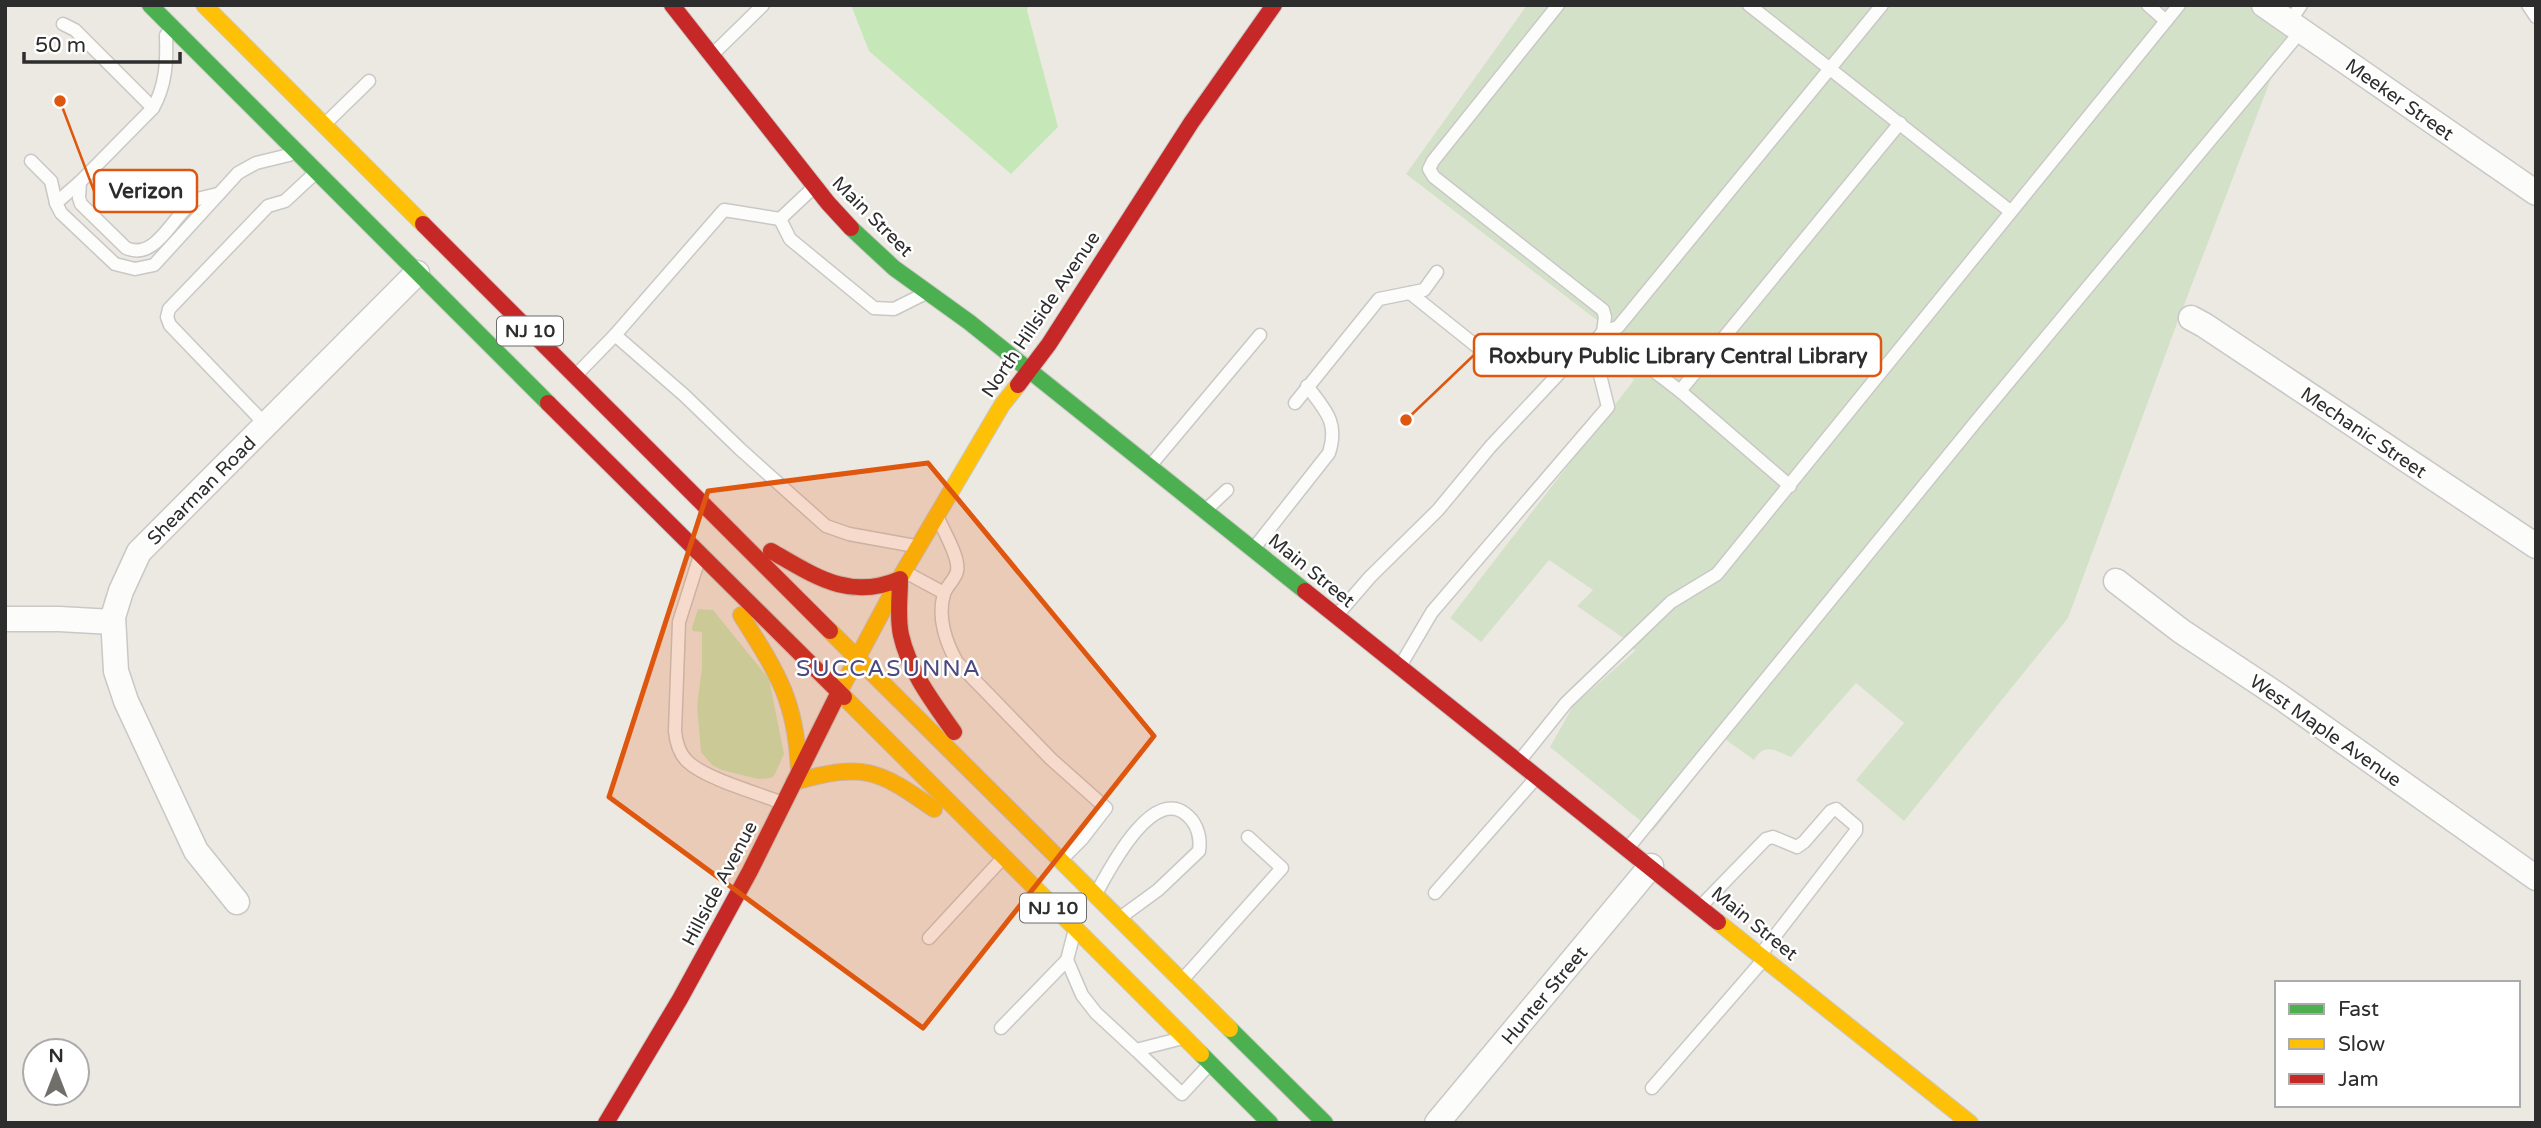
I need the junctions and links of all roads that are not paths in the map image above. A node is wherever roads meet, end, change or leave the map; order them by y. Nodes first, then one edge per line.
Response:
1 (150, 5) edge
2 (204, 5) edge
3 (672, 5) edge
4 (763, 5) edge
5 (1275, 5) edge
6 (1558, 5) edge
7 (1749, 5) edge
8 (1882, 5) edge
9 (2148, 5) edge
10 (2179, 5) edge
11 (2264, 5) edge
12 (2528, 5) edge
13 (2536, 17) edge
14 (2297, 20) edge
15 (166, 21) junction
16 (2166, 21) junction
17 (63, 24) dead end
18 (712, 55) junction
19 (1829, 70) junction
20 (369, 81) dead end
21 (153, 108) junction
22 (1899, 123) junction
23 (325, 125) junction
24 (296, 153) junction
25 (31, 161) dead end
26 (316, 173) junction
27 (80, 182) junction
28 (815, 187) junction
29 (2536, 193) edge
30 (219, 194) junction
31 (56, 203) junction
32 (2010, 211) junction
33 (780, 219) junction
34 (1437, 272) dead end
35 (417, 274) junction
36 (928, 292) junction
37 (1410, 293) junction
38 (2191, 318) dead end
39 (1603, 332) junction
40 (615, 335) junction
41 (1260, 335) dead end
42 (1581, 357) junction
43 (1500, 365) dead end
44 (1028, 370) junction
45 (575, 376) junction
46 (1307, 386) junction
47 (1680, 391) junction
48 (1295, 403) dead end
49 (266, 425) junction
50 (1149, 468) junction
51 (1790, 486) junction
52 (1227, 490) dead end
53 (1204, 511) junction
54 (937, 516) junction
55 (724, 523) junction
56 (2536, 546) edge
57 (918, 547) junction
58 (1253, 550) junction
59 (701, 554) junction
60 (717, 570) junction
61 (902, 575) junction
62 (2116, 581) dead end
63 (944, 593) junction
64 (1336, 617) junction
65 (5, 619) edge
66 (113, 622) junction
67 (857, 657) junction
68 (1400, 667) junction
69 (839, 691) junction
70 (1519, 761) junction
71 (797, 776) junction
72 (1537, 776) junction
73 (1000, 800) junction
74 (784, 803) junction
75 (1248, 836) dead end
76 (1627, 848) junction
77 (1000, 855) junction
78 (1060, 860) junction
79 (1651, 866) junction
80 (2536, 878) edge
81 (1434, 893) dead end
82 (1096, 896) junction
83 (237, 902) dead end
84 (1701, 907) junction
85 (1118, 919) junction
86 (1075, 929) junction
87 (929, 938) dead end
88 (1763, 956) junction
89 (1067, 960) junction
90 (1181, 981) junction
91 (1001, 1028) dead end
92 (1184, 1038) junction
93 (1136, 1050) junction
94 (1210, 1064) junction
95 (1652, 1088) dead end
96 (1325, 1122) edge
97 (606, 1123) edge
98 (1270, 1123) edge
99 (1437, 1123) edge
100 (1970, 1123) edge

1 - 15 main road, NJ 10
2 - 23 main road, NJ 10
3 - 18 main road, Main Street
4 - 18 lane
5 - 44 main road, North Hillside Avenue
6 - 39 lane
7 - 19 lane
8 - 19 lane
9 - 16 lane
10 - 16 lane
11 - 14 street, Meeker Street
12 - 13 lane
14 - 29 street, Meeker Street
14 - 76 lane
15 - 21 lane
15 - 24 main road, NJ 10
16 - 32 lane
17 - 21 lane
18 - 28 main road, Main Street
19 - 22 lane
19 - 39 lane
20 - 23 lane
21 - 27 lane
22 - 32 lane
22 - 47 lane
23 - 45 main road, NJ 10
24 - 26 main road, NJ 10
24 - 30 lane
25 - 31 lane
26 - 35 main road, NJ 10
26 - 49 lane
27 - 30 lane
27 - 31 lane
28 - 33 lane
28 - 36 main road, Main Street
30 - 31 lane
32 - 51 lane
33 - 36 lane
33 - 40 lane
34 - 37 lane
35 - 49 street, Shearman Road
35 - 59 main road, NJ 10
36 - 44 main road, Main Street
37 - 43 lane
37 - 46 lane
38 - 56 street, Mechanic Street
39 - 42 lane
39 - 47 lane
40 - 45 lane
40 - 57 lane
41 - 50 lane
42 - 64 lane
42 - 68 lane
44 - 50 main road, Main Street
44 - 54 main road, North Hillside Avenue
45 - 55 main road, NJ 10
46 - 48 lane
46 - 58 lane
47 - 51 lane
49 - 66 street, Shearman Road
50 - 53 main road, Main Street
51 - 70 lane
52 - 53 lane
53 - 58 main road, Main Street
54 - 57 main road, North Hillside Avenue
54 - 63 lane
55 - 61 main road
55 - 67 main road, NJ 10
57 - 61 main road, North Hillside Avenue
58 - 64 main road, Main Street
59 - 60 main road, NJ 10
59 - 74 lane
60 - 69 main road, NJ 10
60 - 71 main road
61 - 63 lane
61 - 67 main road, North Hillside Avenue
61 - 73 main road
62 - 80 street, West Maple Avenue
63 - 78 lane
64 - 68 main road, Main Street
65 - 66 street
66 - 83 street, Shearman Road
67 - 69 main road, Hillside Avenue
67 - 73 main road, NJ 10
68 - 70 main road, Main Street
69 - 71 main road, Hillside Avenue
69 - 77 main road, NJ 10
70 - 72 main road, Main Street
71 - 74 main road, Hillside Avenue
71 - 77 main road
72 - 76 main road, Main Street
72 - 81 lane
73 - 78 main road, NJ 10
74 - 97 main road, Hillside Avenue
75 - 90 lane
76 - 79 main road, Main Street
77 - 86 main road, NJ 10
77 - 87 lane
78 - 82 main road, NJ 10
79 - 84 main road, Main Street
79 - 99 street, Hunter Street
82 - 85 main road, NJ 10
82 - 85 lane
84 - 88 main road, Main Street
84 - 88 lane
85 - 90 main road, NJ 10
86 - 89 lane
86 - 92 main road, NJ 10
88 - 95 lane
88 - 100 main road, Main Street
89 - 91 lane
89 - 93 lane
90 - 96 main road, NJ 10
92 - 93 lane
92 - 94 main road, NJ 10
93 - 94 lane
94 - 98 main road, NJ 10

